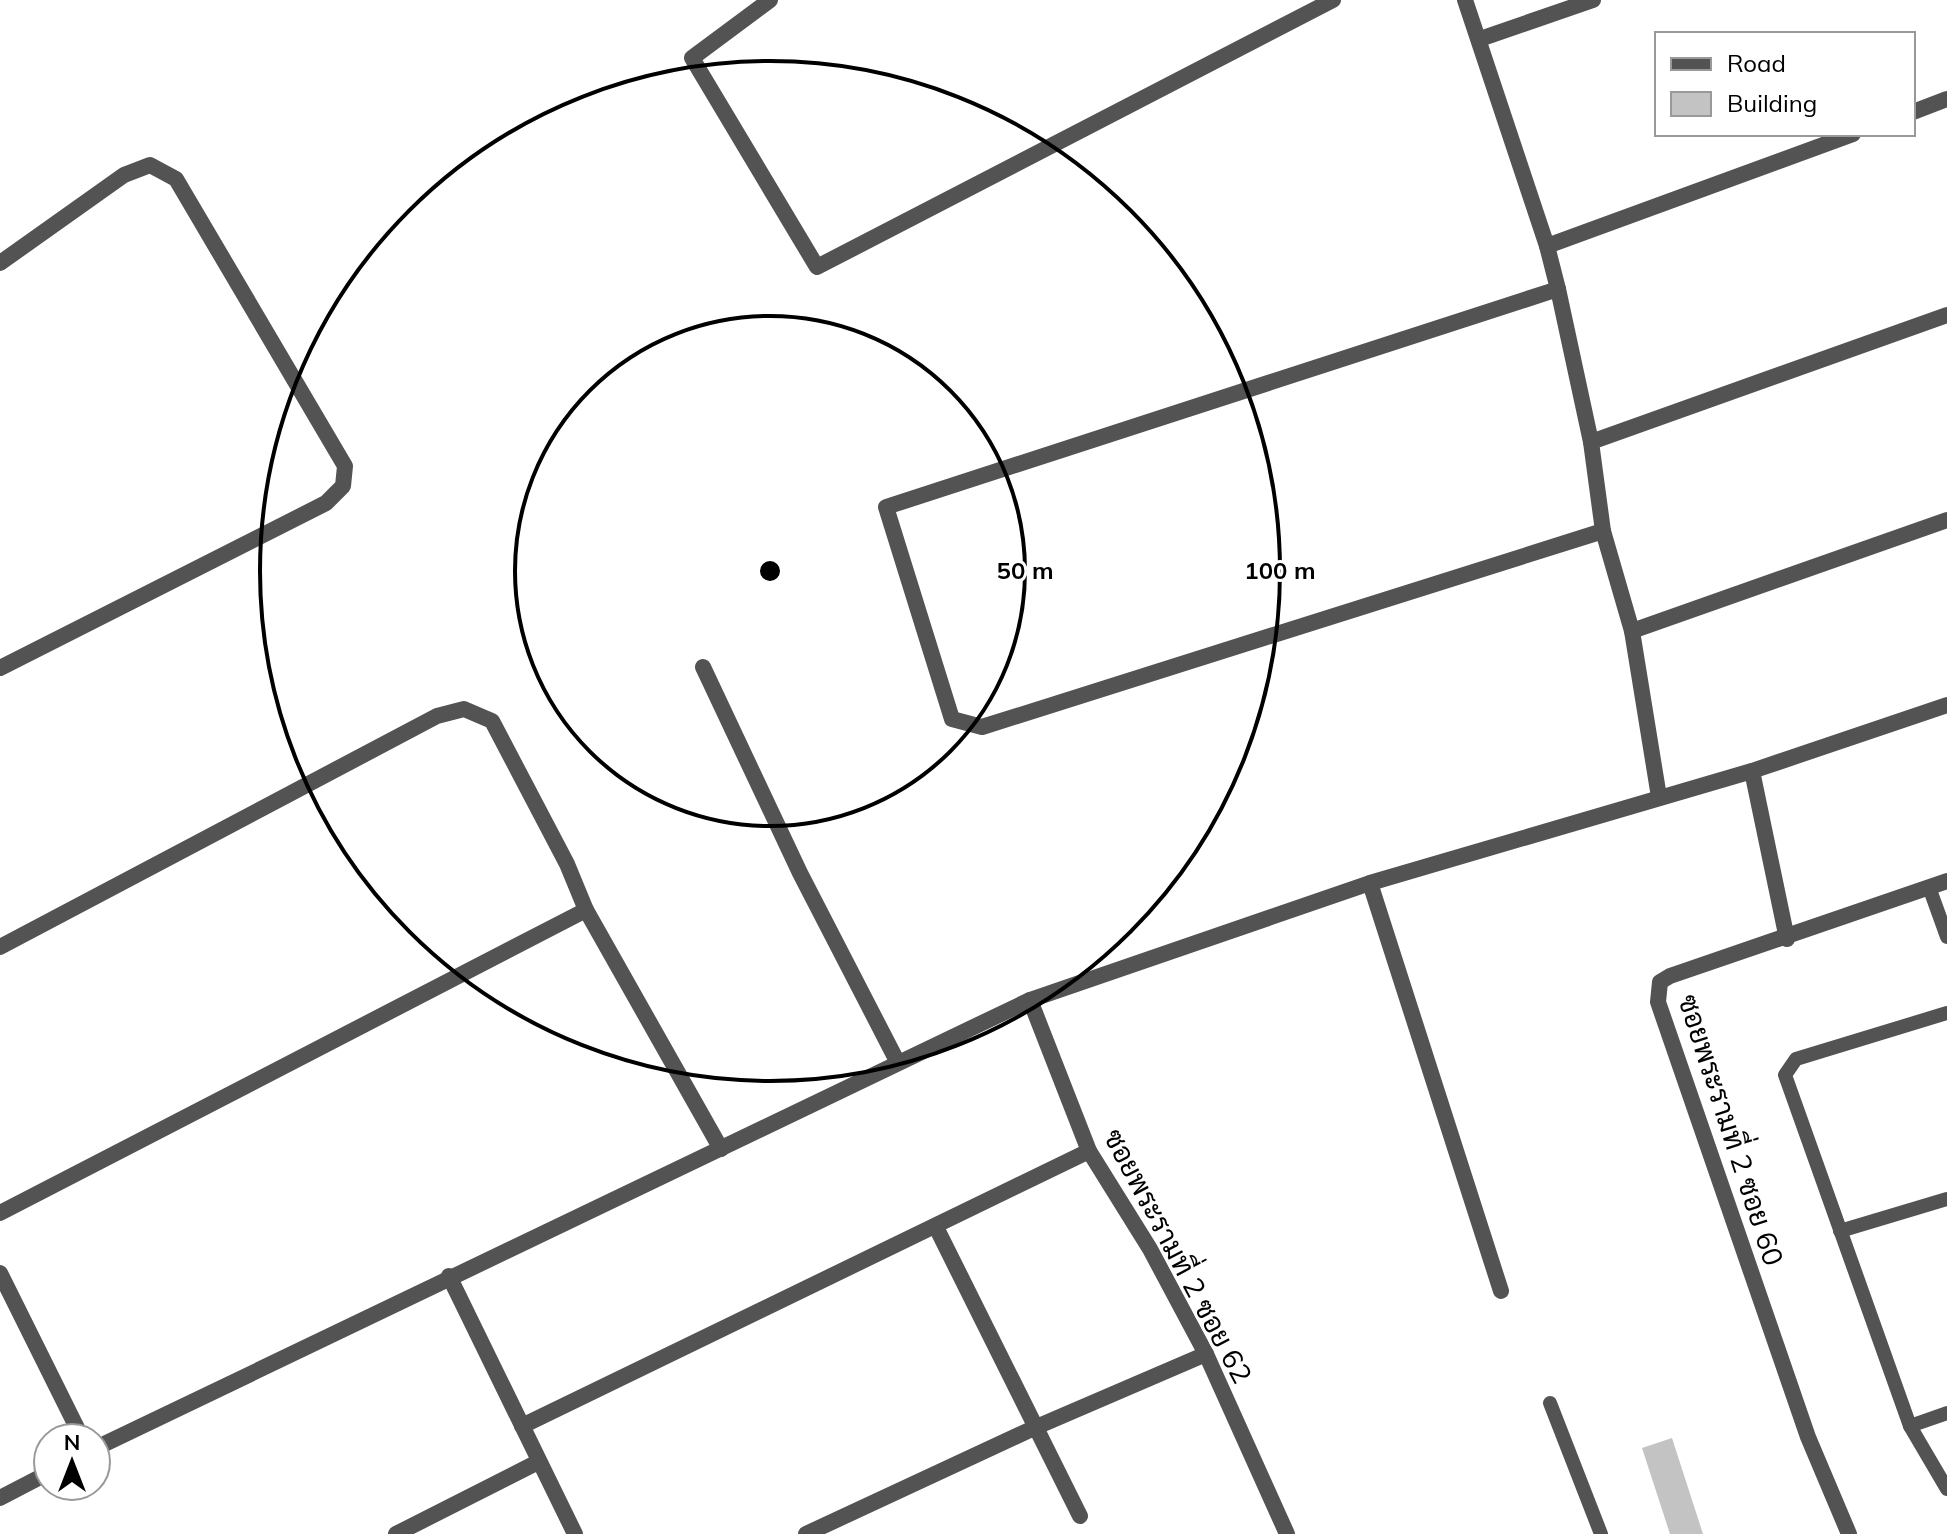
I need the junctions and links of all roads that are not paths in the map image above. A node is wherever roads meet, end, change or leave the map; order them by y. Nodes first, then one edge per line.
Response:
1 (770, 0) edge
2 (1333, 0) edge
3 (1465, 0) edge
4 (1593, 0) edge
5 (1480, 39) junction
6 (1947, 99) edge
7 (1915, 111) edge
8 (1848, 136) edge
9 (1547, 246) junction
10 (0, 263) edge
11 (1558, 289) junction
12 (1947, 315) edge
13 (1591, 442) junction
14 (1947, 520) edge
15 (1603, 531) junction
16 (1632, 631) junction
17 (703, 667) dead end
18 (0, 668) edge
19 (1947, 705) edge
20 (1752, 771) junction
21 (1659, 797) junction
22 (1947, 881) edge
23 (1370, 883) junction
24 (1929, 887) junction
25 (586, 910) junction
26 (1947, 937) edge
27 (1787, 939) junction
28 (0, 947) edge
29 (1030, 1000) junction
30 (1947, 1013) edge
31 (897, 1061) junction
32 (721, 1149) junction
33 (1089, 1151) junction
34 (1947, 1199) edge
35 (0, 1213) edge
36 (936, 1227) junction
37 (1840, 1231) junction
38 (0, 1273) edge
39 (449, 1276) junction
40 (1501, 1291) dead end
41 (5, 1294) edge
42 (1206, 1354) junction
43 (1550, 1403) dead end
44 (1947, 1413) edge
45 (73, 1422) edge
46 (522, 1426) junction
47 (1910, 1426) junction
48 (1034, 1428) junction
49 (112, 1440) edge
50 (538, 1462) junction
51 (32, 1481) edge
52 (1947, 1489) edge
53 (0, 1498) edge
54 (1080, 1516) dead end
55 (396, 1534) edge
56 (575, 1534) edge
57 (806, 1534) edge
58 (1287, 1534) edge
59 (1601, 1534) edge
60 (1849, 1534) edge

1 - 2 street
3 - 5 street
4 - 5 street
5 - 9 street
6 - 7 street
8 - 9 street
9 - 11 street
10 - 18 street
11 - 13 street
11 - 15 street
12 - 13 street
13 - 15 street
14 - 16 street
15 - 16 street
16 - 21 street
17 - 31 street
19 - 20 street
20 - 21 street
20 - 27 street
21 - 23 street
22 - 24 street, ซอยพระรามที่ 2 ซอย 60
23 - 29 street
23 - 40 street
24 - 26 lane
24 - 27 street, ซอยพระรามที่ 2 ซอย 60
25 - 28 street
25 - 32 street
25 - 35 street
27 - 60 street, ซอยพระรามที่ 2 ซอย 60
29 - 31 street
29 - 33 street, ซอยพระรามที่ 2 ซอย 62
30 - 37 lane
31 - 32 street
32 - 39 street
33 - 36 street
33 - 42 street, ซอยพระรามที่ 2 ซอย 62
34 - 37 lane
36 - 46 street
36 - 48 street
37 - 47 lane
38 - 41 street
39 - 46 street
39 - 49 street
41 - 45 street
42 - 48 street
42 - 58 street, ซอยพระรามที่ 2 ซอย 62
43 - 59 lane
44 - 47 lane
46 - 50 street
47 - 52 lane
48 - 54 street
48 - 57 street
50 - 55 street
50 - 56 street
51 - 53 street

